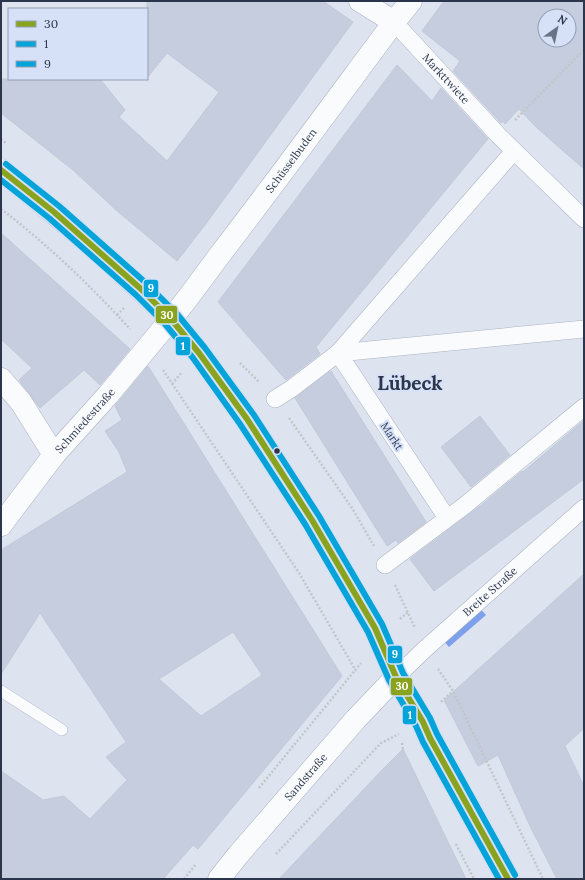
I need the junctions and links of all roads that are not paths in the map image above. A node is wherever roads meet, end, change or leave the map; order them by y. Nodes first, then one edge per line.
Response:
1 (360, 1) edge
2 (411, 1) edge
3 (394, 22) junction
4 (514, 151) junction
5 (1, 170) edge
6 (584, 219) edge
7 (171, 319) junction
8 (584, 330) edge
9 (338, 353) junction
10 (1, 378) edge
11 (275, 399) road end
12 (584, 407) edge
13 (54, 455) junction
14 (584, 508) edge
15 (447, 518) junction
16 (1, 525) edge
17 (385, 565) road end
18 (396, 677) junction
19 (1, 691) edge
20 (62, 730) dead end
21 (219, 879) edge
22 (508, 879) edge

1 - 3 street
2 - 3 street, Schüsselbuden
3 - 4 street, Markttwiete
3 - 7 street, Schüsselbuden
4 - 6 street, Markttwiete
4 - 9 street
5 - 7 street
7 - 13 street, Schmiedestraße
7 - 18 street
8 - 9 street
9 - 11 street
9 - 15 street, Markt
10 - 13 street
12 - 15 street
13 - 16 street, Schmiedestraße
14 - 18 street, Breite Straße
15 - 17 street
18 - 21 street, Sandstraße
18 - 22 street
19 - 20 lane

